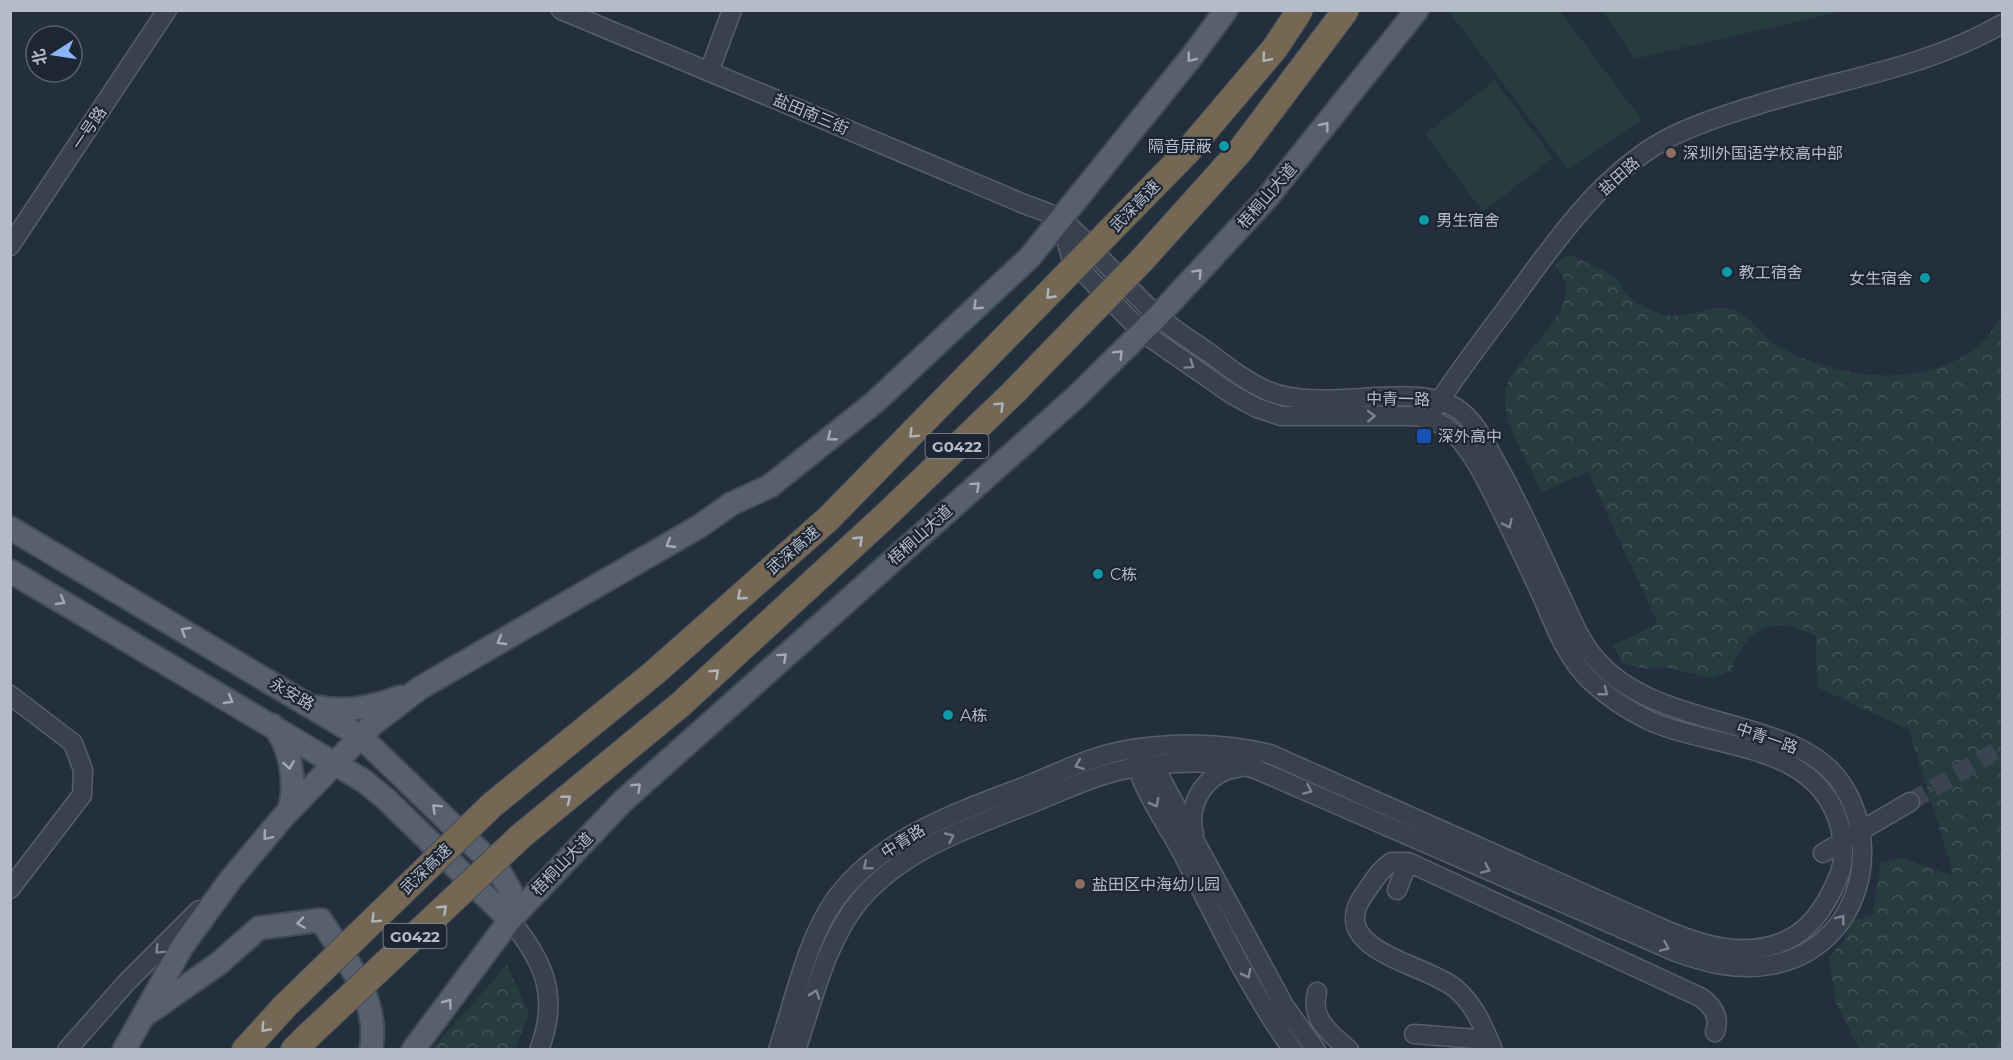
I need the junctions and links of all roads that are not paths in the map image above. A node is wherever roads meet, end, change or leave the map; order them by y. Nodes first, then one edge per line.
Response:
1 (167, 10) edge
2 (561, 10) edge
3 (732, 10) edge
4 (1226, 10) edge
5 (1300, 10) edge
6 (1346, 10) edge
7 (1417, 10) edge
8 (2002, 24) edge
9 (709, 72) junction
10 (1060, 219) junction
11 (10, 246) edge
12 (1150, 324) junction
13 (1439, 400) junction
14 (1428, 417) junction
15 (10, 528) edge
16 (10, 571) edge
17 (420, 688) junction
18 (10, 695) edge
19 (308, 704) junction
20 (270, 724) junction
21 (360, 736) junction
22 (1136, 749) junction
23 (334, 762) junction
24 (1145, 767) junction
25 (1254, 768) junction
26 (1910, 802) tunnel mouth
27 (289, 810) junction
28 (1861, 831) junction
29 (1843, 841) junction
30 (1197, 845) junction
31 (1823, 853) dead end
32 (1408, 862) junction
33 (231, 879) junction
34 (1548, 887) junction
35 (10, 889) edge
36 (1397, 890) dead end
37 (510, 920) junction
38 (1536, 921) junction
39 (1317, 992) dead end
40 (142, 1017) junction
41 (1715, 1032) dead end
42 (1414, 1034) dead end
43 (301, 1043) edge
44 (1491, 1045) edge
45 (67, 1050) edge
46 (124, 1050) edge
47 (244, 1050) edge
48 (371, 1050) edge
49 (413, 1050) edge
50 (539, 1050) edge
51 (778, 1050) edge
52 (796, 1050) edge
53 (1293, 1050) edge
54 (1316, 1050) edge
55 (1349, 1050) edge

1 - 11 street, 一号路
2 - 9 street, 盐田南三街
3 - 9 street
4 -> 10 main road
5 -> 47 highway, 武深高速 / G0422, bridge
43 -> 6 highway, G0422, bridge
12 -> 7 main road, 梧桐山大道
8 - 13 street, 盐田路
9 - 10 street, 盐田南三街
10 - 12 street
10 -> 17 main road
12 - 13 street, 中青一路
12 -> 14 street, 中青一路
37 -> 12 main road, 梧桐山大道
13 - 14 street, 盐田路
13 - 28 street, 中青一路
14 -> 29 street, 中青一路
19 -> 15 main road, 永安路
16 -> 20 main road
17 - 19 main road
17 - 21 main road
18 - 35 street
19 - 21 main road, 永安路
20 - 23 main road
20 -> 27 main road
21 - 23 main road
37 -> 21 main road, 永安路
22 - 24 street
22 - 34 street, 中青一路
22 -> 51 street, 中青路
23 - 27 main road
23 - 37 main road
24 - 25 street, 中青一路
24 - 30 street
52 -> 24 street, 中青路
24 -> 53 street
25 - 30 street
25 -> 34 street, 中青一路
26 - 28 street
27 -> 33 main road
28 - 29 street
34 -> 28 street, 中青一路
29 - 31 street
29 - 34 street, 中青一路
30 - 54 street
32 - 36 street
32 - 38 street
32 - 44 street
33 - 40 main road
33 -> 45 street
34 - 38 street
49 -> 37 main road, 梧桐山大道
37 - 50 street
38 - 41 street
39 - 55 street
40 - 46 main road
48 -> 40 main road
42 - 44 street

